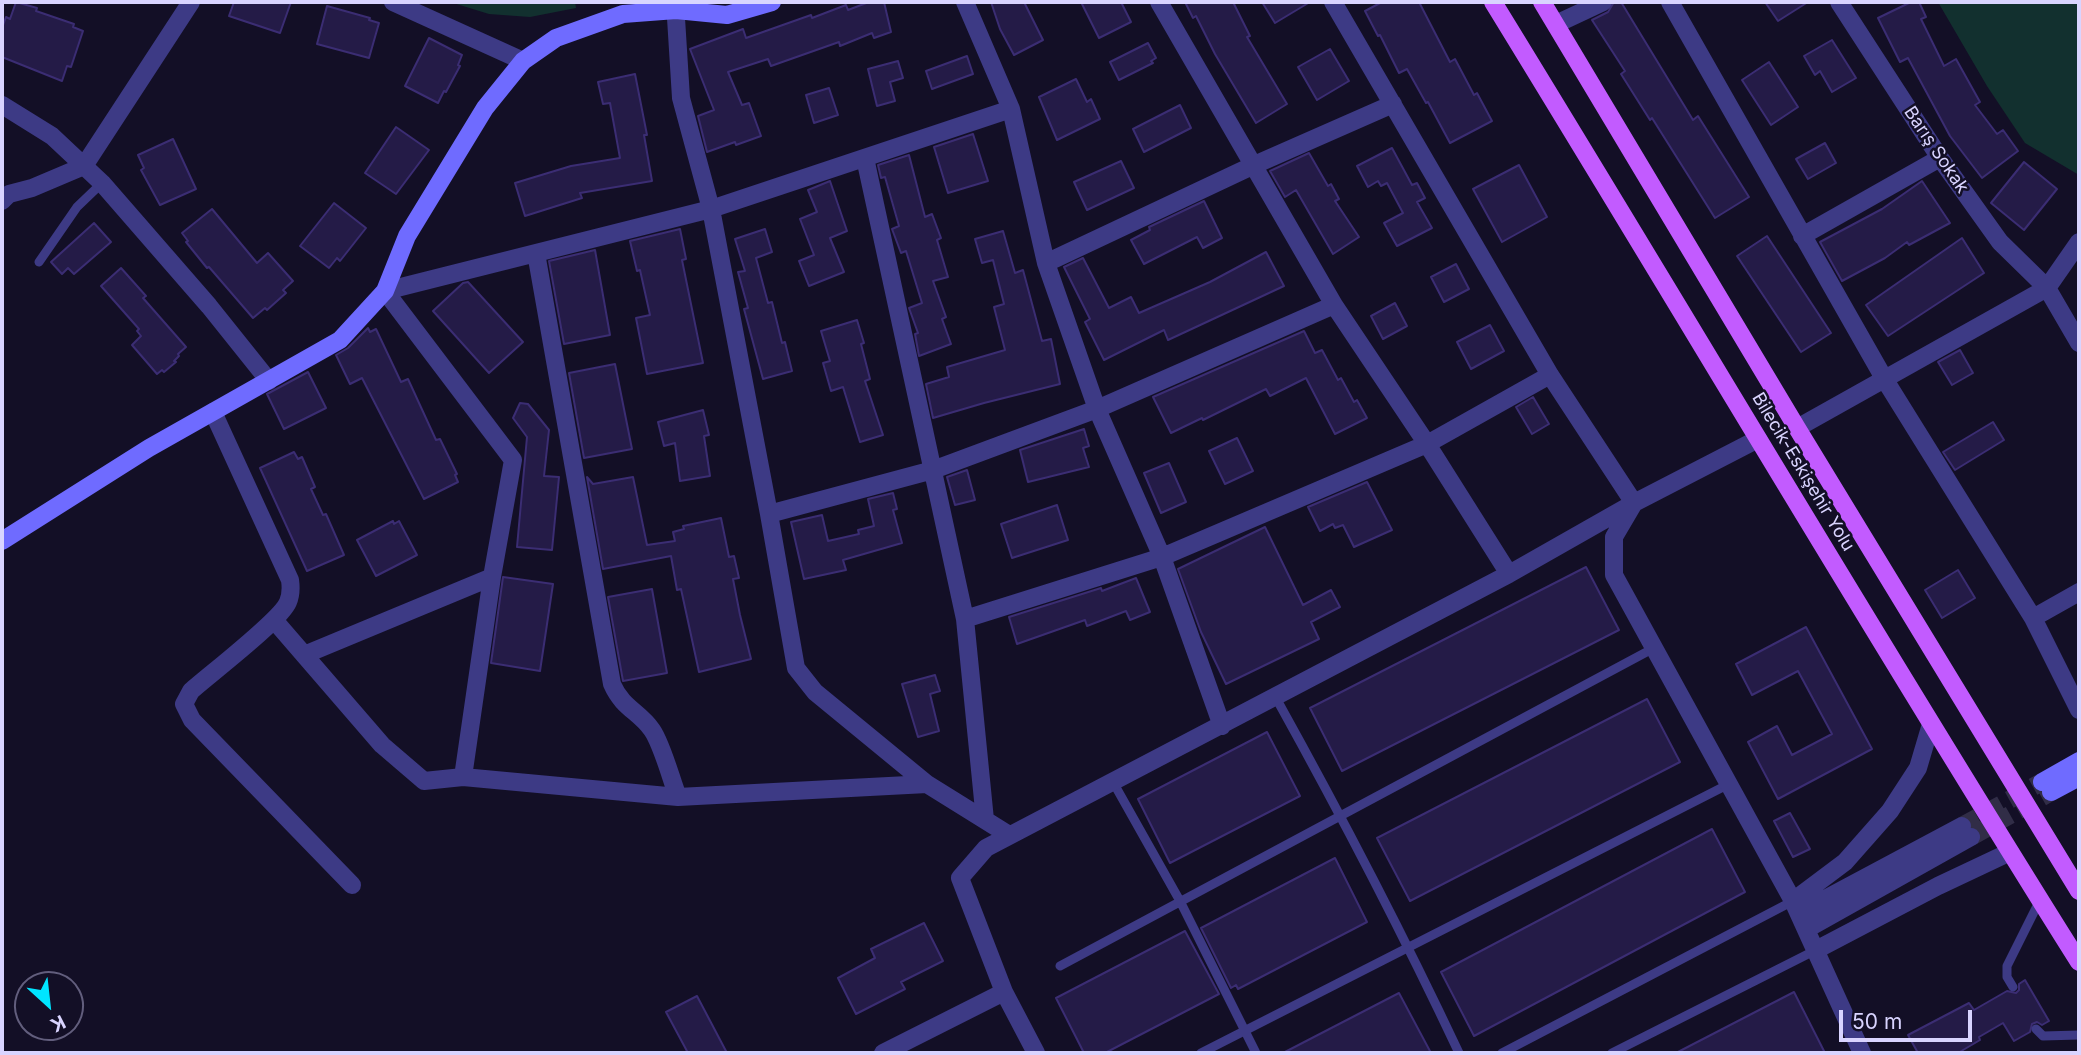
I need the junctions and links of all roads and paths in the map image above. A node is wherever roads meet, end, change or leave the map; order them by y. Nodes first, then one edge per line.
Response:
1 (191, 2) edge
2 (772, 2) edge
3 (965, 2) edge
4 (1159, 2) edge
5 (1334, 2) edge
6 (1493, 2) edge
7 (1542, 2) edge
8 (1603, 2) edge
9 (1670, 2) edge
10 (1839, 2) edge
11 (402, 4) edge
12 (676, 6) edge
13 (1556, 24) junction
14 (523, 61) junction
15 (1393, 104) junction
16 (2, 105) edge
17 (1011, 109) junction
18 (865, 158) junction
19 (1940, 158) junction
20 (84, 166) junction
21 (1252, 166) junction
22 (102, 183) junction
23 (2, 201) edge
24 (711, 209) junction
25 (1801, 236) junction
26 (2079, 242) edge
27 (536, 253) junction
28 (39, 262) dead end
29 (1046, 263) junction
30 (2047, 288) junction
31 (385, 291) junction
32 (1334, 305) junction
33 (2079, 343) edge
34 (1550, 375) junction
35 (1885, 380) junction
36 (269, 381) junction
37 (1097, 409) junction
38 (213, 412) junction
39 (1797, 428) junction
40 (1758, 439) junction
41 (1427, 444) junction
42 (933, 470) junction
43 (1634, 503) junction
44 (769, 514) junction
45 (2, 541) edge
46 (1162, 557) junction
47 (1509, 574) junction
48 (492, 577) junction
49 (2079, 592) edge
50 (2033, 618) junction
51 (964, 619) junction
52 (274, 620) junction
53 (1654, 648) junction
54 (304, 655) junction
55 (1276, 698) junction
56 (2079, 710) edge
57 (1931, 724) junction
58 (1222, 726) junction
59 (2079, 761) edge
60 (463, 777) junction
61 (2079, 777) edge
62 (1113, 782) junction
63 (927, 784) junction
64 (1729, 784) junction
65 (678, 797) junction
66 (1340, 814) junction
67 (985, 820) junction
68 (1009, 835) junction
69 (2010, 852) junction
70 (352, 885) dead end
71 (2079, 891) edge
72 (2040, 900) junction
73 (1180, 901) junction
74 (1796, 907) junction
75 (1807, 929) junction
76 (1409, 947) junction
77 (1815, 950) junction
78 (2079, 962) edge
79 (1060, 967) dead end
80 (2013, 987) dead end
81 (1004, 992) junction
82 (2036, 1029) dead end
83 (1246, 1031) junction
84 (2079, 1035) edge
85 (883, 1053) edge
86 (1036, 1053) edge
87 (1201, 1053) edge
88 (1256, 1053) edge
89 (1459, 1053) edge
90 (1502, 1053) edge
91 (1612, 1053) edge
92 (1862, 1053) edge

1 - 20 street
2 - 12 street
3 - 17 street
4 - 21 street
5 - 15 street
6 - 40 main road, Bilecik-Eskişehir Yolu
7 - 13 main road, Bilecik-Eskişehir Yolu
8 - 13 street
9 - 25 street
10 - 19 street, Barış Sokak
11 - 14 street
12 - 14 street
12 - 24 street
13 - 39 main road, Bilecik-Eskişehir Yolu
14 - 31 street
15 - 21 street
15 - 34 street
16 - 20 street
17 - 18 street
17 - 29 street
18 - 24 street
18 - 42 street
19 - 25 street
19 - 30 street, Barış Sokak
20 - 22 street
20 - 23 street
21 - 29 street
21 - 32 street
22 - 28 lane
22 - 36 street
24 - 27 street
24 - 44 street
25 - 35 street
26 - 30 street
27 - 31 street
27 - 65 street
29 - 37 street
30 - 33 street, Barış Sokak
30 - 35 street
31 - 36 street
31 - 48 street
32 - 37 street
32 - 41 street
34 - 41 street
34 - 43 street
35 - 39 street
35 - 50 street
36 - 38 street
37 - 42 street
37 - 46 street
38 - 45 street
38 - 52 street
39 - 71 main road, Bilecik-Eskişehir Yolu
40 - 43 street
40 - 57 main road, Bilecik-Eskişehir Yolu
41 - 46 street
41 - 47 street
42 - 44 street
42 - 51 street
43 - 47 street
43 - 53 street
44 - 63 street
46 - 51 street
46 - 58 street
47 - 55 street
48 - 54 street
48 - 60 street
49 - 50 street
50 - 56 street
51 - 67 street
52 - 54 street
52 - 70 street
53 - 64 street
53 - 66 lane
54 - 60 street
55 - 58 street
55 - 66 lane
57 - 69 main road, Bilecik-Eskişehir Yolu
57 - 74 street
58 - 62 street
59 - 61 street
60 - 65 street
62 - 68 street
62 - 73 lane
63 - 65 street
63 - 67 street
64 - 74 street
64 - 76 lane
66 - 73 lane
66 - 76 lane
67 - 68 street
68 - 81 street
69 - 72 main road, Bilecik-Eskişehir Yolu
69 - 77 street
72 - 78 main road, Bilecik-Eskişehir Yolu
72 - 80 lane
73 - 79 lane
73 - 83 lane
74 - 75 street
74 - 75 street
74 - 90 lane
75 - 77 street
76 - 83 lane
76 - 89 lane
77 - 91 lane
77 - 92 street
81 - 85 street
81 - 86 street
82 - 84 lane
83 - 87 lane
83 - 88 lane

